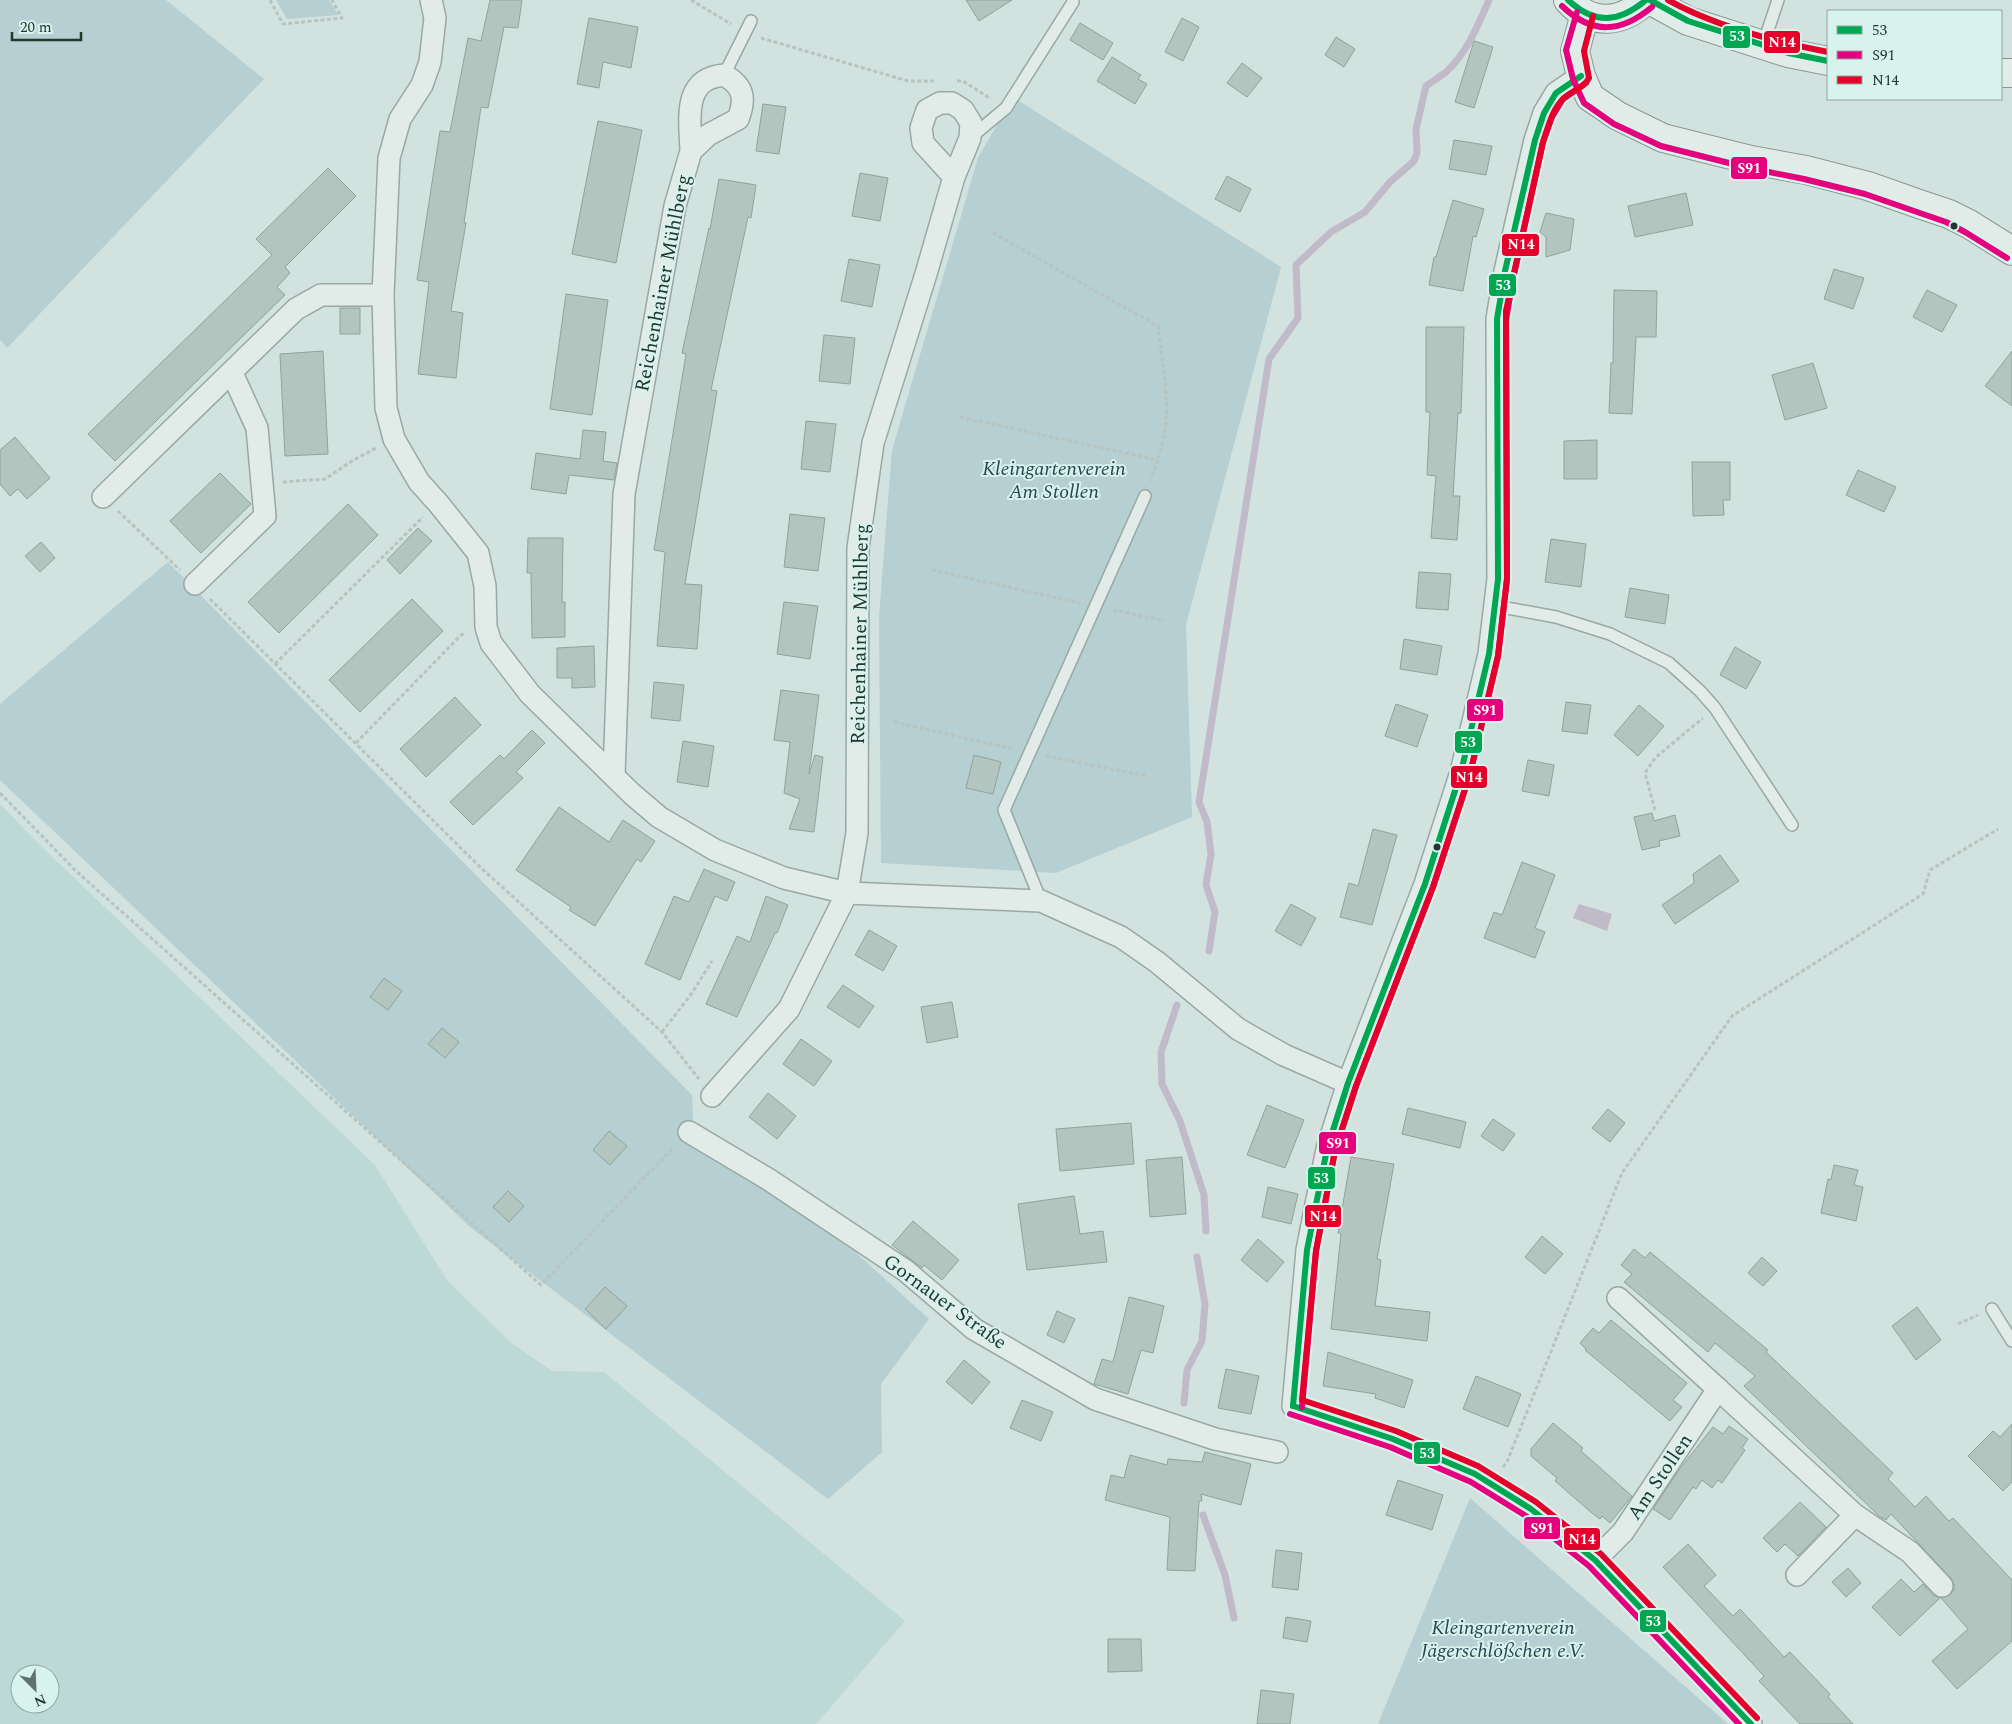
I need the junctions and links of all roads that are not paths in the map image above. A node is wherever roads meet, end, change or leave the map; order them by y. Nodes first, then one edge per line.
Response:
1 (431, 0) edge
2 (1646, 0) edge
3 (1650, 0) edge
4 (1778, 0) edge
5 (1073, 2) dead end
6 (1576, 7) edge
7 (751, 21) dead end
8 (1763, 45) junction
9 (1827, 61) edge
10 (724, 75) junction
11 (1581, 76) junction
12 (970, 138) junction
13 (690, 151) junction
14 (954, 177) junction
15 (2012, 252) edge
16 (382, 295) junction
17 (232, 373) junction
18 (1145, 496) road end
19 (103, 497) road end
20 (195, 584) road end
21 (1496, 606) junction
22 (614, 775) junction
23 (1792, 825) dead end
24 (847, 894) junction
25 (1041, 901) junction
26 (1348, 1083) junction
27 (712, 1096) road end
28 (689, 1132) road end
29 (1618, 1298) dead end
30 (1992, 1309) dead end
31 (2012, 1341) edge
32 (1718, 1389) junction
33 (1276, 1452) dead end
34 (1855, 1515) junction
35 (1595, 1560) junction
36 (1797, 1575) dead end
37 (1942, 1586) dead end
38 (1751, 1724) edge

1 - 16 street
2 - 6 main road
3 - 8 main road
4 - 8 lane
5 - 12 lane
6 - 11 main road
7 - 10 lane
8 - 9 main road
10 - 13 street, Reichenhainer Mühlberg
10 - 13 street, Reichenhainer Mühlberg
11 - 15 main road
11 - 21 street
12 - 14 street, Reichenhainer Mühlberg
12 - 14 street
13 - 22 street, Reichenhainer Mühlberg
14 - 24 street, Reichenhainer Mühlberg
16 - 17 street
16 - 22 street
17 - 19 street
17 - 20 street
18 - 25 lane
21 - 23 lane
21 - 26 street
22 - 24 street
24 - 25 street
24 - 27 street, Reichenhainer Mühlberg
25 - 26 street
26 - 35 street
28 - 33 street, Gornauer Straße
29 - 32 street
30 - 31 lane
32 - 34 street
32 - 35 street, Am Stollen
34 - 36 street
34 - 37 street
35 - 38 street

